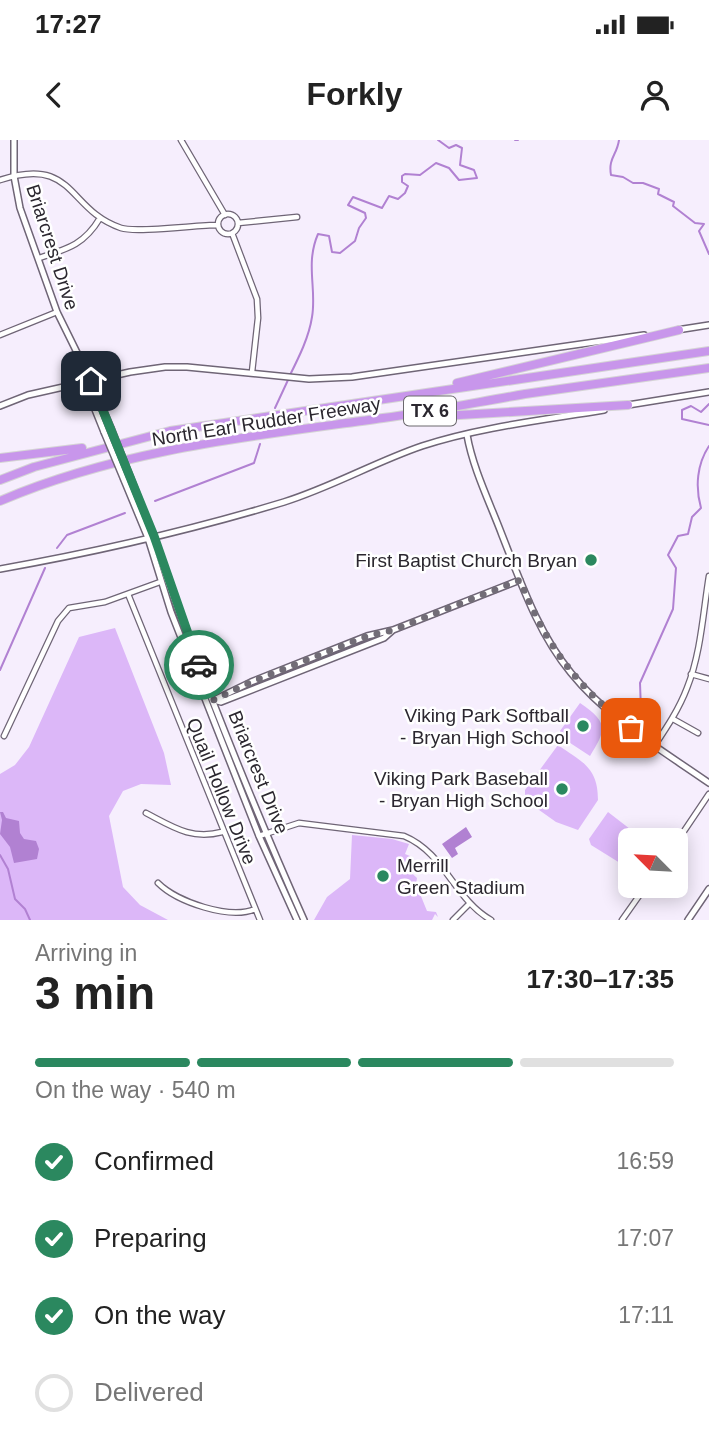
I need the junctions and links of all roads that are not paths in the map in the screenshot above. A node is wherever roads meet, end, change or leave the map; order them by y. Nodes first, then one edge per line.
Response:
1 (14, 140) edge
2 (181, 140) edge
3 (14, 176) junction
4 (0, 180) edge
5 (225, 215) junction
6 (297, 217) dead end
7 (100, 218) junction
8 (238, 223) junction
9 (217, 225) junction
10 (232, 233) junction
11 (39, 258) junction
12 (57, 312) junction
13 (709, 325) edge
14 (679, 330) junction
15 (0, 335) edge
16 (709, 351) edge
17 (79, 361) junction
18 (709, 368) edge
19 (252, 372) junction
20 (91, 381) junction
21 (84, 382) junction
22 (60, 388) junction
23 (709, 392) edge
24 (410, 394) junction
25 (628, 405) junction
26 (0, 406) edge
27 (386, 418) junction
28 (467, 435) junction
29 (103, 447) junction
30 (0, 458) edge
31 (0, 480) edge
32 (127, 480) junction
33 (0, 501) edge
34 (151, 537) junction
35 (0, 569) edge
36 (709, 579) edge
37 (520, 580) junction
38 (160, 582) junction
39 (128, 594) junction
40 (700, 629) junction
41 (709, 630) edge
42 (691, 674) junction
43 (709, 679) edge
44 (210, 701) junction
45 (673, 719) junction
46 (698, 733) dead end
47 (5, 736) dead end
48 (655, 745) junction
49 (709, 783) edge
50 (709, 794) edge
51 (146, 813) dead end
52 (686, 828) edge
53 (222, 832) junction
54 (266, 834) junction
55 (258, 836) junction
56 (158, 883) dead end
57 (709, 889) edge
58 (638, 898) edge
59 (469, 904) junction
60 (255, 909) junction
61 (260, 920) edge
62 (297, 920) edge
63 (304, 920) edge
64 (453, 920) edge
65 (491, 920) edge
66 (622, 920) edge
67 (688, 920) edge

1 - 3 main road, Briarcrest Drive
2 - 5 street
3 - 4 street
3 - 7 street
3 - 11 main road, Briarcrest Drive
5 - 8 street
5 - 9 street
6 - 8 street
7 - 9 street
7 - 11 street
8 - 10 street
9 - 10 street
10 - 19 street
11 - 12 main road, Briarcrest Drive
12 - 15 street
12 - 17 main road, Briarcrest Drive
13 - 14 main road
14 - 19 main road
14 - 24 highway
16 - 24 highway, North Earl Rudder Freeway / TX 6
17 - 20 main road, Briarcrest Drive
17 - 21 main road, Briarcrest Drive
17 - 22 main road
18 - 27 highway, North Earl Rudder Freeway / TX 6
19 - 20 main road
20 - 21 main road
20 - 32 main road, Briarcrest Drive, bridge
21 - 22 main road
21 - 32 main road, Briarcrest Drive, bridge
22 - 26 main road
23 - 25 main road
24 - 29 highway, North Earl Rudder Freeway / TX 6
25 - 27 highway
25 - 28 main road
27 - 33 highway, North Earl Rudder Freeway / TX 6
28 - 34 main road
28 - 37 main road
29 - 30 highway
29 - 31 highway, North Earl Rudder Freeway / TX 6
32 - 34 main road, Briarcrest Drive
34 - 35 main road
34 - 38 main road, Briarcrest Drive
34 - 44 main road, Briarcrest Drive
36 - 40 street
37 - 44 main road
37 - 48 main road
38 - 39 street
38 - 44 main road, Briarcrest Drive
39 - 47 street
39 - 53 street, Quail Hollow Drive
40 - 41 street
40 - 42 street
42 - 43 street
42 - 45 street
44 - 54 main road, Briarcrest Drive
44 - 55 main road, Briarcrest Drive
45 - 46 street
45 - 48 street
48 - 49 main road
50 - 52 street
51 - 53 street
53 - 60 street, Quail Hollow Drive
54 - 55 street
54 - 59 street
54 - 63 main road, Briarcrest Drive
55 - 62 main road, Briarcrest Drive
56 - 60 street
57 - 67 main road
58 - 66 street
59 - 64 street
59 - 65 street
60 - 61 street, Quail Hollow Drive

